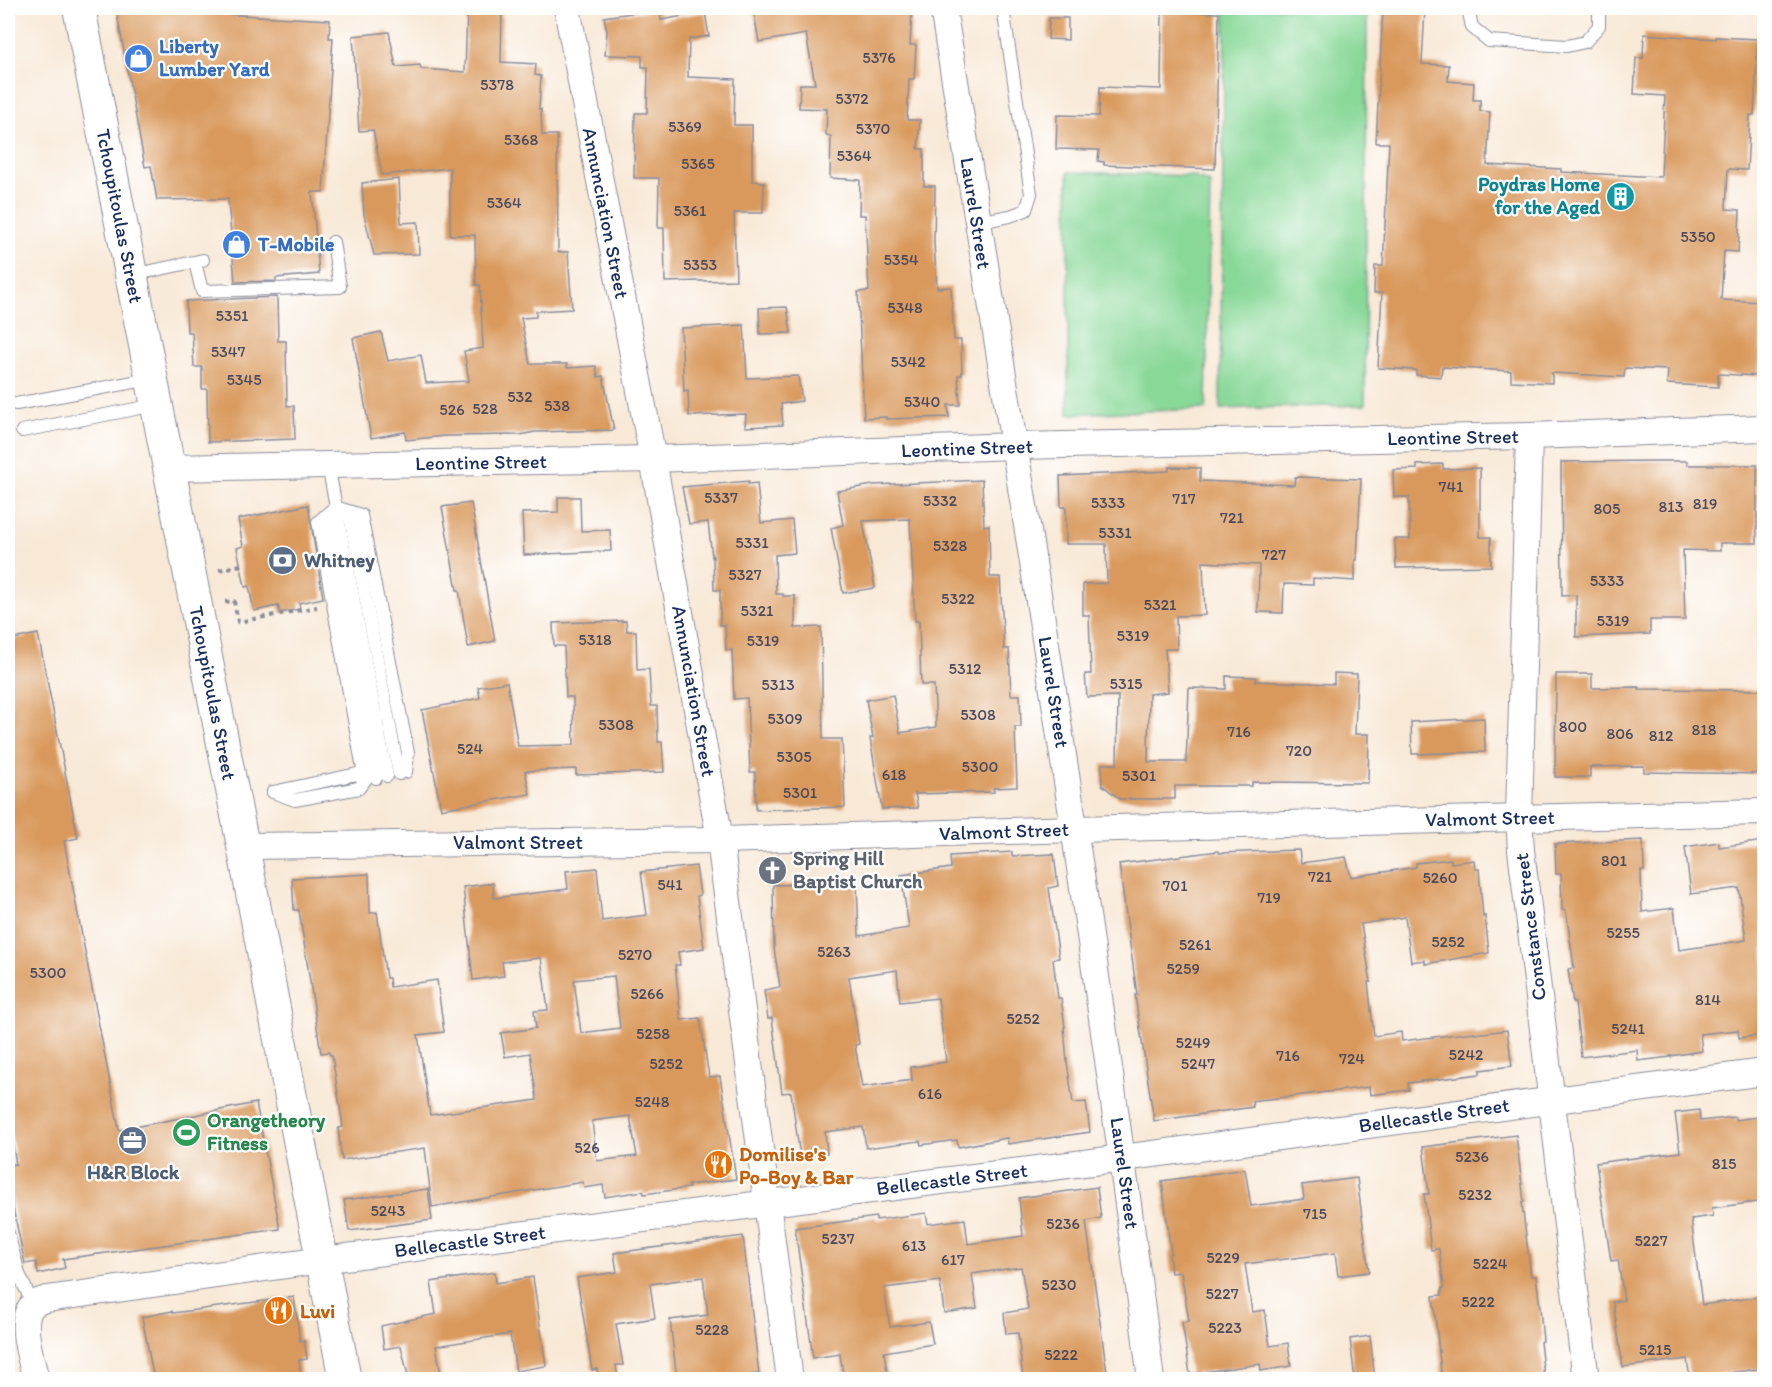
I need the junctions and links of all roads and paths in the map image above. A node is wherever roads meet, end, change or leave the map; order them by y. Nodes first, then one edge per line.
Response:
1 (79, 8) edge
2 (567, 8) edge
3 (943, 8) edge
4 (1003, 8) edge
5 (1468, 8) edge
6 (1599, 8) edge
7 (978, 222) junction
8 (333, 242) dead end
9 (131, 275) junction
10 (154, 392) junction
11 (16, 404) dead end
12 (1764, 428) edge
13 (22, 431) dead end
14 (1528, 436) junction
15 (1015, 446) junction
16 (653, 459) junction
17 (328, 465) junction
18 (169, 468) junction
19 (335, 507) junction
20 (241, 565) dead end
21 (219, 570) dead end
22 (225, 602) dead end
23 (326, 605) dead end
24 (387, 776) junction
25 (273, 792) dead end
26 (1764, 812) edge
27 (1519, 818) junction
28 (1076, 829) junction
29 (720, 840) junction
30 (243, 846) junction
31 (1764, 1072) edge
32 (1550, 1100) junction
33 (1123, 1158) junction
34 (767, 1203) junction
35 (8, 1233) edge
36 (322, 1260) junction
37 (33, 1305) junction
38 (36, 1380) edge
39 (345, 1380) edge
40 (790, 1380) edge
41 (1151, 1380) edge
42 (1586, 1380) edge

1 - 9 street, Tchoupitoulas Street
2 - 16 street, Annunciation Street
3 - 7 street, Laurel Street
4 - 7 lane
5 - 6 lane
7 - 15 street, Laurel Street
8 - 9 lane
9 - 10 street, Tchoupitoulas Street
10 - 11 lane
10 - 13 lane
10 - 18 street, Tchoupitoulas Street
12 - 14 street, Leontine Street
14 - 15 street, Leontine Street
14 - 27 street, Constance Street
15 - 16 street, Leontine Street
15 - 28 street, Laurel Street
16 - 17 street, Leontine Street
16 - 29 street, Annunciation Street
17 - 18 street, Leontine Street
17 - 19 lane
18 - 30 street, Tchoupitoulas Street
19 - 24 lane
19 - 24 lane
19 - 24 lane
20 - 21 path
22 - 23 path
24 - 25 lane
26 - 27 street, Valmont Street
27 - 28 street, Valmont Street
27 - 32 street, Constance Street
28 - 29 street, Valmont Street
28 - 33 street, Laurel Street
29 - 30 street, Valmont Street
29 - 34 street, Annunciation Street
30 - 36 street, Tchoupitoulas Street
31 - 32 street, Bellecastle Street
32 - 33 street, Bellecastle Street
32 - 42 street, Constance Street
33 - 34 street, Bellecastle Street
33 - 41 street, Laurel Street
34 - 36 street, Bellecastle Street
34 - 40 street, Annunciation Street
35 - 37 lane
36 - 37 street, Bellecastle Street
36 - 39 street, Tchoupitoulas Street
37 - 38 street

